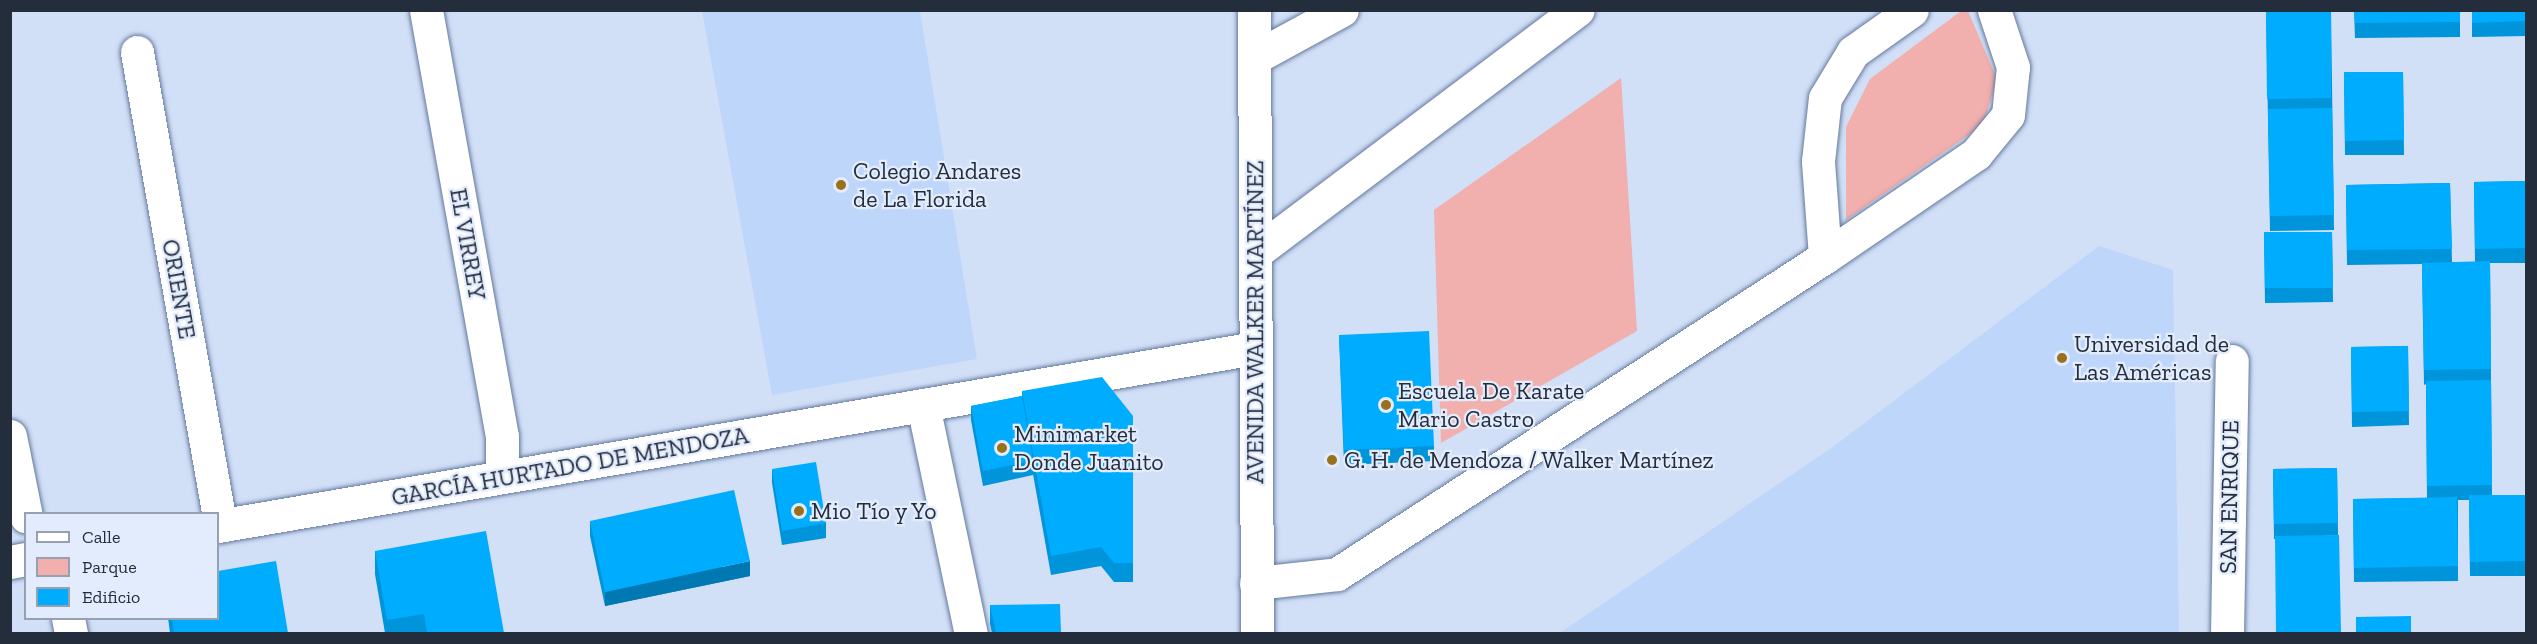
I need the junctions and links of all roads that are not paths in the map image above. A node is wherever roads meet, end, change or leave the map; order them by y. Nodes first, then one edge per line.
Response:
1 (426, 10) edge
2 (1254, 10) edge
3 (1342, 10) edge
4 (1578, 10) edge
5 (1912, 10) edge
6 (1994, 10) edge
7 (137, 52) dead end
8 (1254, 58) junction
9 (1255, 253) junction
10 (1825, 257) junction
11 (1255, 348) junction
12 (2232, 361) dead end
13 (923, 405) junction
14 (10, 436) edge
15 (502, 477) junction
16 (25, 512) edge
17 (217, 512) edge
18 (219, 526) edge
19 (1256, 583) junction
20 (971, 633) edge
21 (1257, 633) edge
22 (2227, 633) edge

1 - 15 street, EL VIRREY
2 - 8 street, AVENIDA WALKER MARTÍNEZ
3 - 8 street
4 - 9 street
5 - 10 street
6 - 10 street
7 - 17 street, ORIENTE
8 - 9 street, AVENIDA WALKER MARTÍNEZ
9 - 11 street, AVENIDA WALKER MARTÍNEZ
10 - 19 street
11 - 13 street, GARCÍA HURTADO DE MENDOZA
11 - 19 street, AVENIDA WALKER MARTÍNEZ
12 - 22 street, SAN ENRIQUE
13 - 15 street, GARCÍA HURTADO DE MENDOZA
13 - 20 street
14 - 16 street
15 - 18 street, GARCÍA HURTADO DE MENDOZA
19 - 21 street, AVENIDA WALKER MARTÍNEZ

